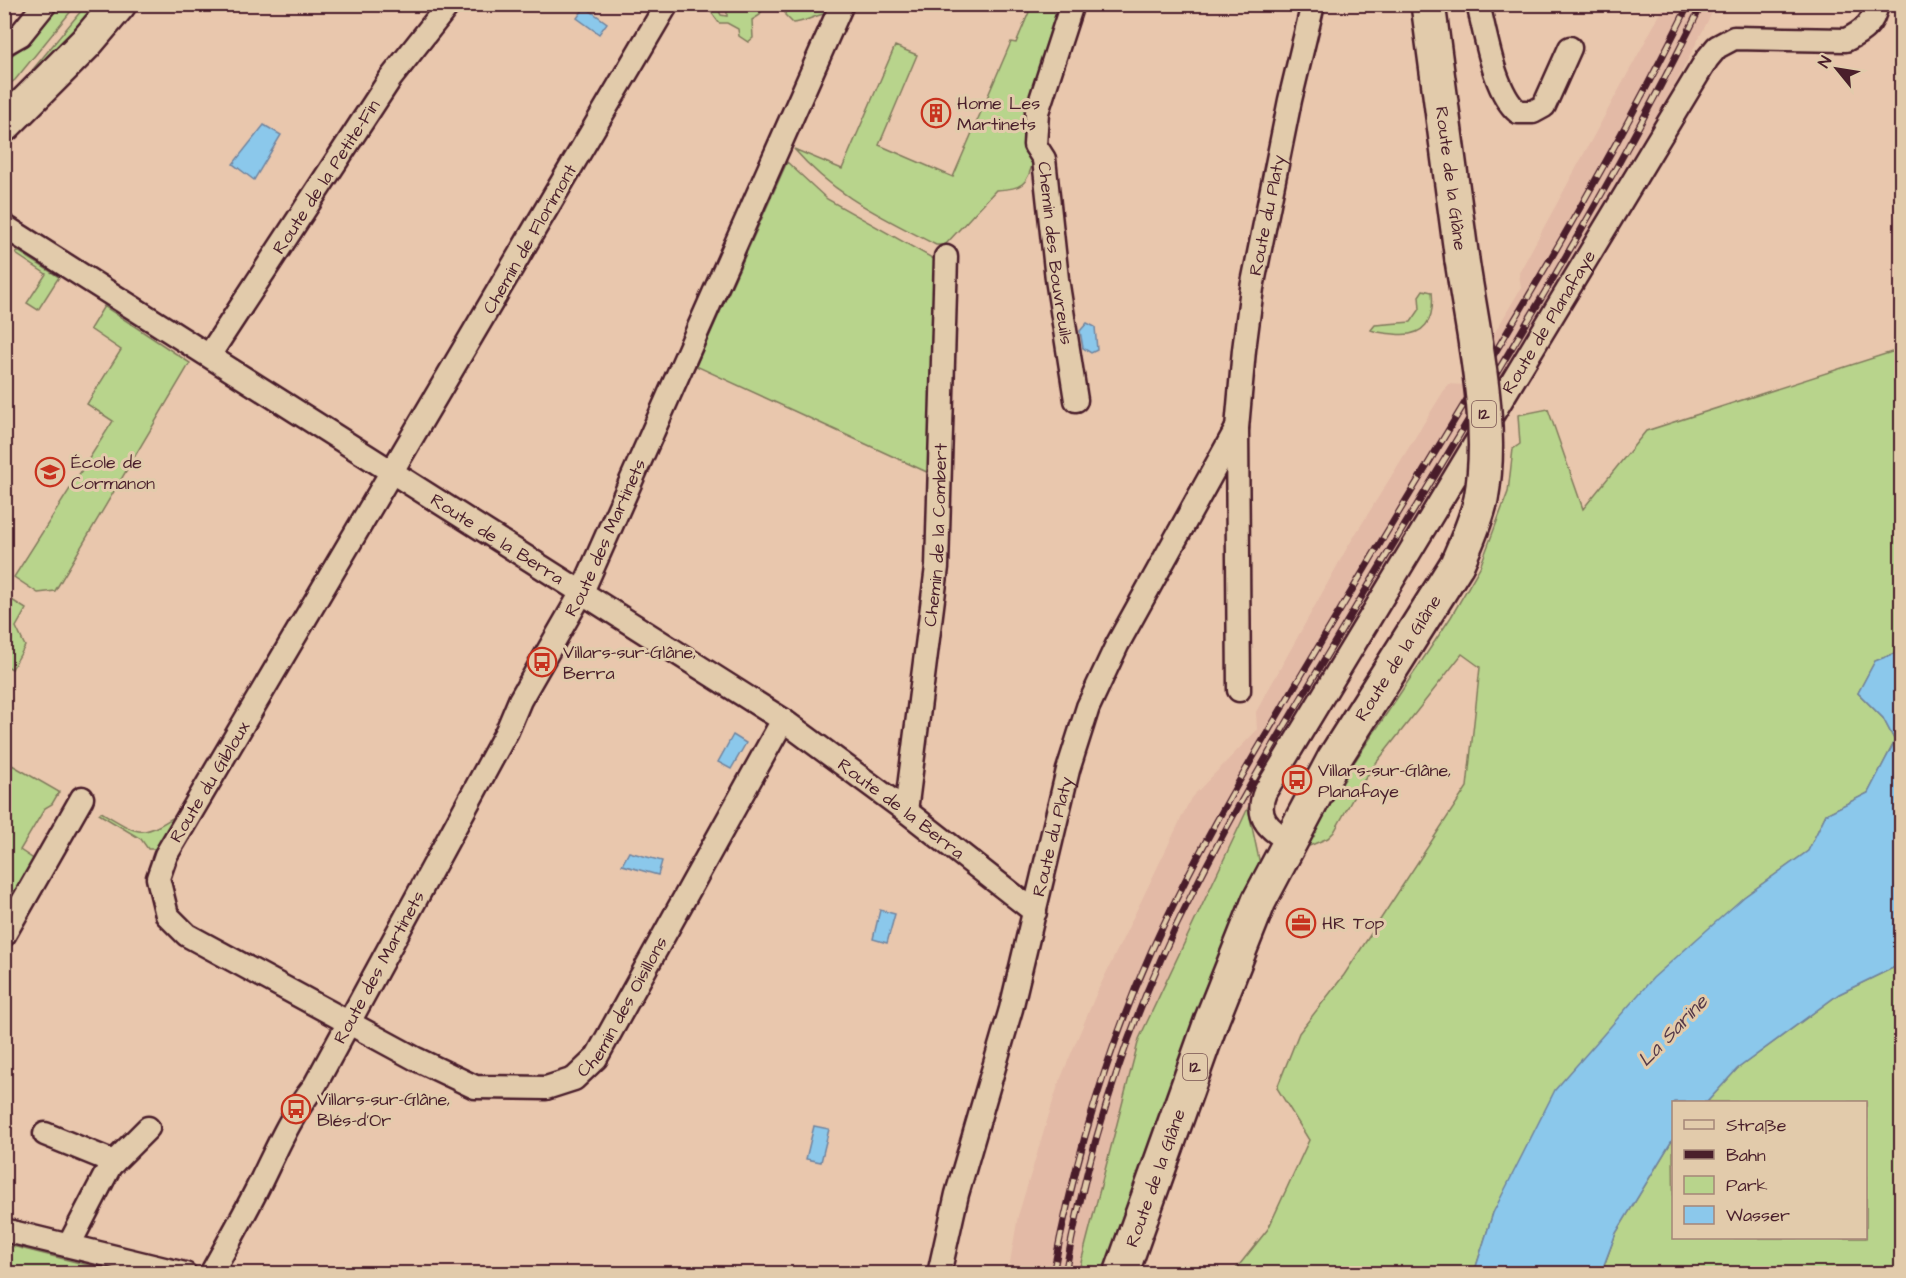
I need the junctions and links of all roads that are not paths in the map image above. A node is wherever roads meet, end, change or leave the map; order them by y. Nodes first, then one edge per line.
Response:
1 (45, 4) edge
2 (118, 4) edge
3 (448, 4) edge
4 (667, 4) edge
5 (842, 4) edge
6 (1072, 4) edge
7 (1313, 4) edge
8 (1428, 4) edge
9 (1478, 4) edge
10 (1877, 4) edge
11 (4, 44) edge
12 (1570, 48) dead end
13 (4, 126) edge
14 (4, 226) edge
15 (946, 257) dead end
16 (210, 354) junction
17 (1076, 400) dead end
18 (1237, 428) junction
19 (391, 473) junction
20 (581, 594) junction
21 (1239, 690) dead end
22 (783, 720) junction
23 (82, 798) dead end
24 (906, 810) junction
25 (1290, 840) junction
26 (1035, 912) junction
27 (4, 935) edge
28 (348, 1022) junction
29 (148, 1128) dead end
30 (45, 1134) dead end
31 (114, 1162) junction
32 (4, 1230) edge
33 (69, 1245) junction
34 (185, 1274) edge
35 (210, 1274) edge
36 (939, 1274) edge
37 (1120, 1274) edge

1 - 11 street
2 - 13 main road
3 - 16 street, Route de la Petite-Fin
4 - 19 street, Chemin de Florimont
5 - 20 street, Route des Martinets
6 - 17 street, Chemin des Bouvreuils
7 - 18 street, Route du Platy
8 - 25 main road, Route de la Glâne / 12, bridge
9 - 12 street
10 - 25 street, Route de Planafaye
14 - 16 street, Route de la Berra
15 - 24 street, Chemin de la Combert
16 - 19 street, Route de la Berra
18 - 21 street, Route du Platy
18 - 26 street, Route du Platy
19 - 20 street, Route de la Berra
19 - 28 street, Route du Gibloux
20 - 22 street, Route de la Berra
20 - 28 street, Route des Martinets
22 - 24 street, Route de la Berra
22 - 28 street, Chemin des Oisillons
23 - 27 street
24 - 26 street, Route de la Berra
25 - 37 main road, Route de la Glâne / 12
26 - 36 street, Route du Platy
28 - 35 street, Route des Martinets
29 - 31 street
30 - 31 street
31 - 33 street
32 - 33 street
33 - 34 street

